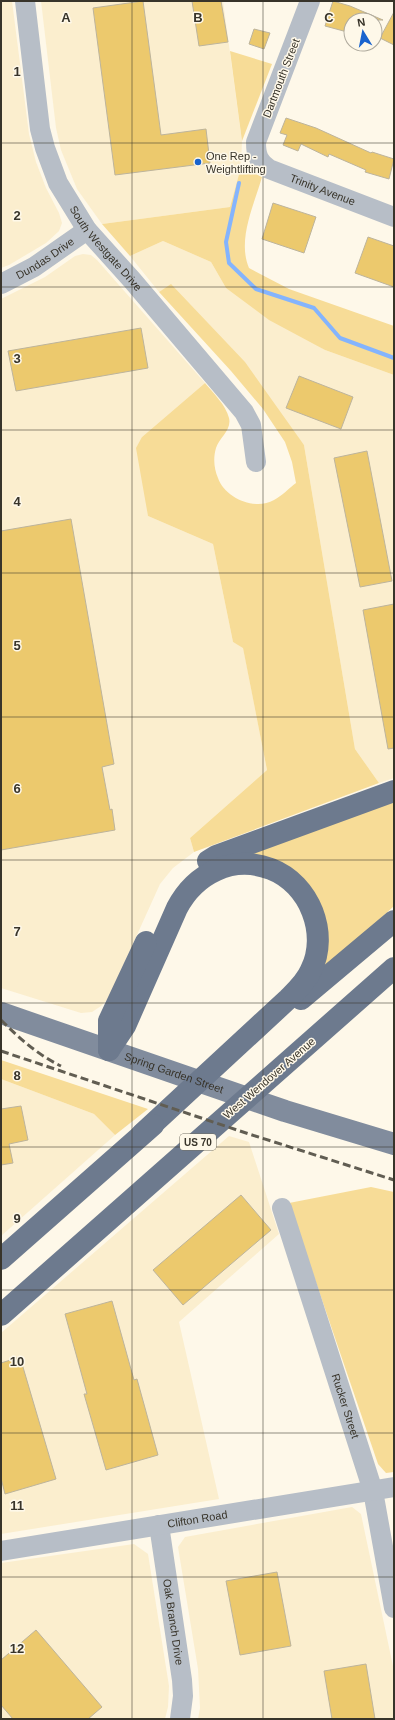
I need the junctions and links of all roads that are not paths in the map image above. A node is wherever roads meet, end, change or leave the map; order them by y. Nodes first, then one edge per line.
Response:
1 (25, 1) edge
2 (310, 1) edge
3 (257, 156) joint
4 (394, 217) edge
5 (87, 230) junction
6 (1, 284) edge
7 (256, 462) dead end
8 (394, 791) edge
9 (394, 920) edge
10 (394, 968) edge
11 (1, 1013) edge
12 (109, 1050) junction
13 (142, 1134) junction
14 (394, 1144) edge
15 (282, 1208) dead end
16 (1, 1259) edge
17 (1, 1315) edge
18 (394, 1488) edge
19 (374, 1491) junction
20 (159, 1525) junction
21 (1, 1551) edge
22 (394, 1608) edge
23 (180, 1719) edge

1 - 5 street, South Westgate Drive
2 - 3 street, Dartmouth Street
3 - 4 street, Trinity Avenue
5 - 6 street, Dundas Drive
5 - 7 street, South Westgate Drive
8 - 12 highway
9 - 13 highway
10 - 17 highway, West Wendover Avenue / US 70
11 - 12 main road, Spring Garden Street
12 - 13 highway
12 - 14 main road, Spring Garden Street
13 - 16 highway
15 - 19 street, Rucker Street
18 - 19 street, Clifton Road
19 - 20 street, Clifton Road
19 - 22 street, Rucker Street
20 - 21 street, Clifton Road
20 - 23 street, Oak Branch Drive

